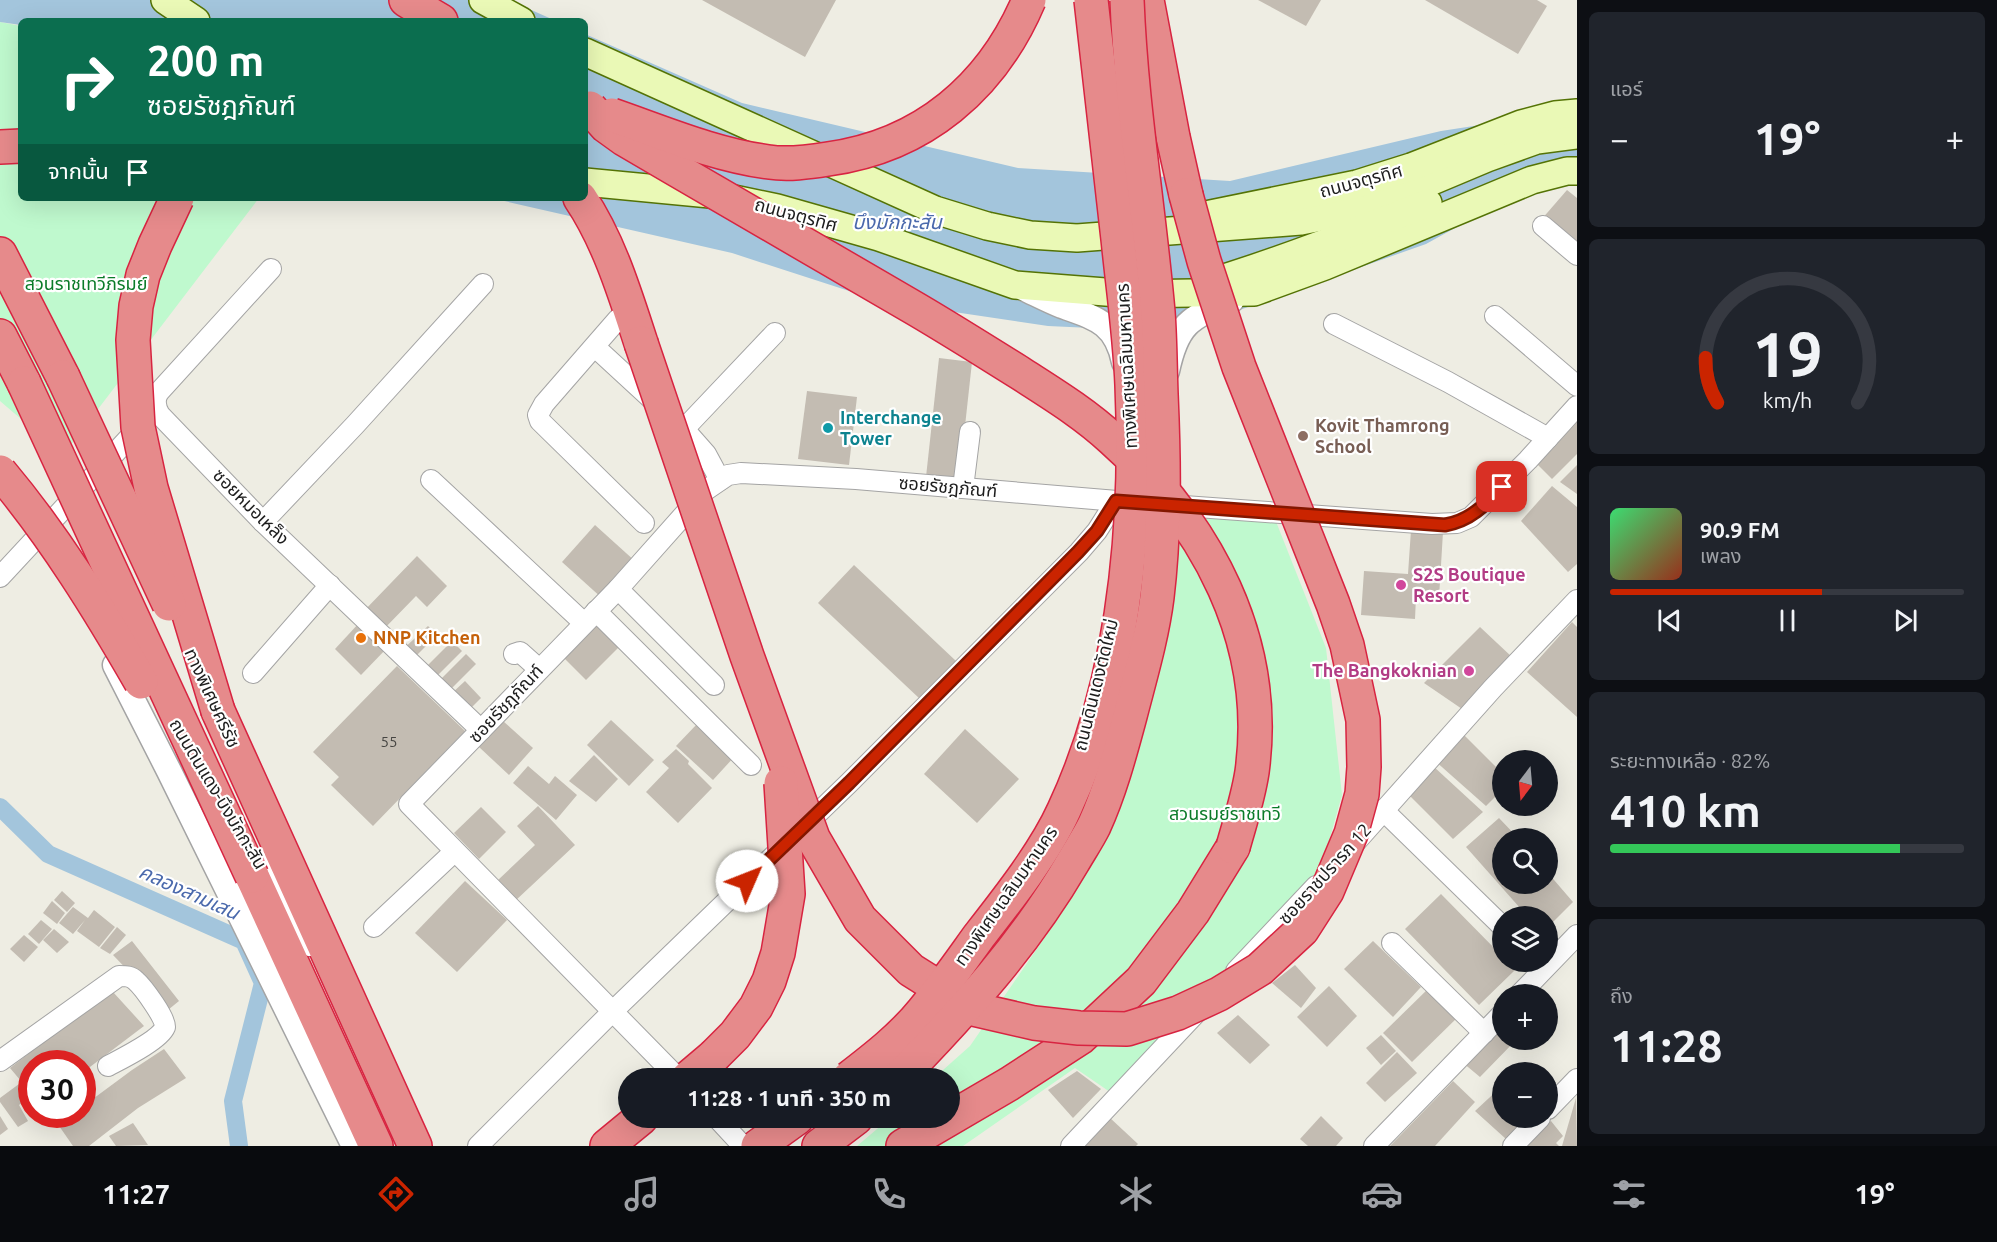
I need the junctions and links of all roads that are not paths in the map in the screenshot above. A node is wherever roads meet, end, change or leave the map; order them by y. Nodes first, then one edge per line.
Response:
1 (165, 0) edge
2 (405, 0) edge
3 (483, 0) edge
4 (1029, 0) edge
5 (1091, 0) edge
6 (1127, 0) edge
7 (1148, 0) edge
8 (192, 18) edge
9 (436, 18) edge
10 (516, 18) edge
11 (588, 53) edge
12 (588, 107) edge
13 (1577, 113) edge
14 (1577, 135) edge
15 (18, 146) edge
16 (0, 147) edge
17 (1577, 153) edge
18 (1577, 171) edge
19 (588, 182) edge
20 (175, 201) edge
21 (582, 201) edge
22 (1543, 226) dead end
23 (1140, 235) junction
24 (0, 254) edge
25 (1577, 255) edge
26 (271, 270) dead end
27 (483, 284) dead end
28 (1015, 285) junction
29 (1254, 292) junction
30 (1178, 293) junction
31 (1495, 316) dead end
32 (618, 319) dead end
33 (1334, 324) dead end
34 (775, 333) dead end
35 (0, 336) edge
36 (595, 347) junction
37 (1577, 386) edge
38 (1577, 406) edge
39 (156, 409) junction
40 (684, 429) junction
41 (969, 432) dead end
42 (1548, 438) junction
43 (0, 462) edge
44 (0, 472) edge
45 (431, 480) dead end
46 (720, 480) junction
47 (963, 488) junction
48 (0, 496) edge
49 (1122, 502) junction
50 (1169, 505) junction
51 (263, 522) junction
52 (644, 523) dead end
53 (42, 527) junction
54 (0, 577) edge
55 (330, 585) junction
56 (618, 589) junction
57 (1577, 600) edge
58 (590, 617) junction
59 (514, 654) dead end
60 (539, 669) junction
61 (253, 673) dead end
62 (714, 685) dead end
63 (218, 711) junction
64 (481, 730) junction
65 (779, 746) junction
66 (751, 765) dead end
67 (1383, 810) junction
68 (454, 852) junction
69 (252, 876) junction
70 (1492, 916) edge
71 (374, 927) dead end
72 (1577, 935) edge
73 (1392, 943) dead end
74 (1558, 951) edge
75 (1537, 972) edge
76 (1528, 984) edge
77 (612, 1012) junction
78 (1492, 1025) edge
79 (1484, 1033) junction
80 (0, 1061) edge
81 (108, 1066) dead end
82 (668, 1068) edge
83 (700, 1068) edge
84 (862, 1068) edge
85 (873, 1068) edge
86 (909, 1068) edge
87 (920, 1068) edge
88 (1577, 1079) edge
89 (1558, 1099) edge
90 (629, 1128) edge
91 (726, 1128) edge
92 (783, 1128) edge
93 (797, 1128) edge
94 (843, 1128) edge
95 (856, 1128) edge
96 (1530, 1128) edge
97 (354, 1146) edge
98 (376, 1146) edge
99 (405, 1146) edge
100 (415, 1146) edge
101 (478, 1146) edge
102 (607, 1146) edge
103 (743, 1146) edge
104 (758, 1146) edge
105 (772, 1146) edge
106 (819, 1146) edge
107 (834, 1146) edge
108 (903, 1146) edge
109 (1071, 1146) edge
110 (1374, 1146) edge
111 (1513, 1146) edge

1 - 8 main road
2 - 9 highway
3 - 10 main road
4 - 12 highway, bridge
5 - 84 highway, ทางพิเศษเฉลิมมหานคร, bridge
6 - 86 highway, ทางพิเศษเฉลิมมหานคร, bridge
7 - 65 highway, bridge
11 - 23 main road, ถนนจตุรทิศ, bridge
12 - 108 highway, bridge
13 - 23 main road, ถนนจตุรทิศ, bridge
14 - 23 main road, ถนนจตุรทิศ, bridge
15 - 16 highway
17 - 30 main road, ถนนจตุรทิศ
18 - 29 main road, ถนนจตุรทิศ
19 - 28 main road, ถนนจตุรทิศ, bridge
20 - 63 highway, bridge
21 - 65 highway, bridge
22 - 25 street
24 - 63 highway, ทางพิเศษศรีรัช, bridge
26 - 39 street
27 - 51 street
28 - 30 main road, ถนนจตุรทิศ, bridge
28 - 49 street, ถนนดินแดงตัดใหม่
29 - 30 main road, ถนนจตุรทิศ
29 - 50 street
31 - 37 street
32 - 36 street
33 - 42 street
34 - 40 street
35 - 69 highway, bridge
36 - 40 street
36 - 52 street
38 - 42 street, ซอยรัชฎภัณฑ์
39 - 51 street, ซอยหมอเหล็ง
39 - 53 street
40 - 46 street
41 - 47 street
42 - 50 street, ซอยรัชฎภัณฑ์
43 - 53 street, ถนนดินแดง-บึงมักกะสัน
44 - 69 highway, bridge
45 - 58 street
46 - 47 street, ซอยรัชฎภัณฑ์
46 - 56 street, ซอยรัชฎภัณฑ์
47 - 49 street, ซอยรัชฎภัณฑ์
48 - 53 street, ถนนดินแดง-บึงมักกะสัน
49 - 50 street, ซอยรัชฎภัณฑ์
49 - 77 street
49 - 85 street, ถนนดินแดงตัดใหม่
50 - 87 street
51 - 55 street, ซอยหมอเหล็ง
53 - 54 street
53 - 97 street, ถนนดินแดง-บึงมักกะสัน
53 - 99 street, ถนนดินแดง-บึงมักกะสัน
55 - 61 street
55 - 64 street, ซอยหมอเหล็ง
56 - 58 street, ซอยรัชฎภัณฑ์
56 - 62 street
57 - 67 street, ซอยราชปรารภ 12
58 - 60 street, ซอยรัชฎภัณฑ์
58 - 66 street
59 - 60 street
60 - 64 street, ซอยรัชฎภัณฑ์
63 - 100 highway, ทางพิเศษศรีรัช
64 - 68 street, ซอยรัชฎภัณฑ์
65 - 83 highway, bridge
67 - 70 street
67 - 109 street, ซอยราชปรารภ 12
68 - 71 street
68 - 77 street
69 - 98 highway
72 - 74 street
73 - 79 street
75 - 76 street
77 - 82 street
77 - 101 street
78 - 79 street
79 - 110 street
80 - 81 street
88 - 89 street
90 - 102 highway
91 - 103 street
92 - 104 highway
93 - 105 street
94 - 106 highway
95 - 107 street
96 - 111 street

